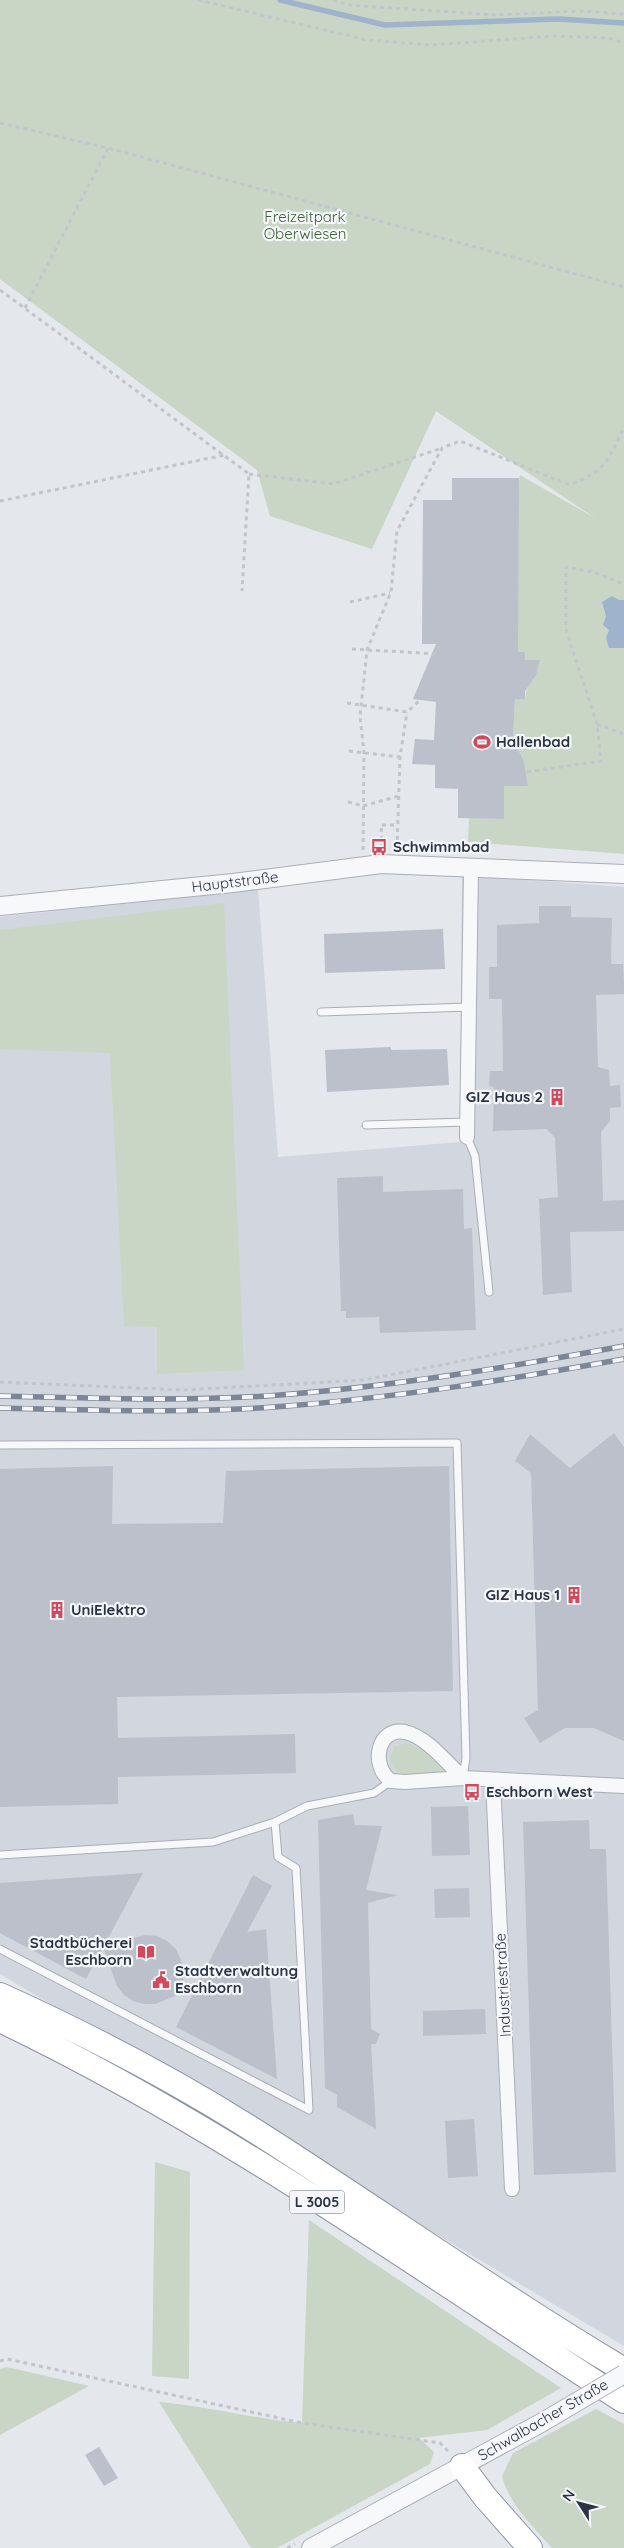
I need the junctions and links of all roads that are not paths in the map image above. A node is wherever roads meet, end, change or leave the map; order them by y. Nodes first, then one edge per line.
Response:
1 (471, 869) junction
2 (624, 874) edge
3 (0, 906) edge
4 (468, 1007) junction
5 (321, 1012) dead end
6 (467, 1122) junction
7 (366, 1125) dead end
8 (467, 1137) joint
9 (489, 1292) dead end
10 (0, 1445) edge
11 (463, 1778) junction
12 (391, 1781) junction
13 (494, 1781) junction
14 (624, 1786) edge
15 (275, 1822) junction
16 (0, 1855) edge
17 (0, 1949) edge
18 (0, 1994) edge
19 (0, 2020) edge
20 (512, 2189) dead end
21 (624, 2372) edge
22 (624, 2401) edge
23 (462, 2466) junction
24 (310, 2548) edge
25 (530, 2548) edge

1 - 2 street, Hauptstraße
1 - 3 street, Hauptstraße
1 - 4 street
4 - 5 lane
4 - 6 street
6 - 7 lane
6 - 8 street
8 - 9 lane
10 - 11 lane
11 - 12 street
11 - 12 street
11 - 13 street
12 - 15 lane
13 - 14 street
13 - 20 street, Industriestraße
15 - 16 lane
15 - 17 lane
18 - 21 highway, L 3005
19 - 22 highway, L 3005
21 - 23 street, Schwalbacher Straße, bridge
23 - 24 street, Schwalbacher Straße
23 - 25 highway

